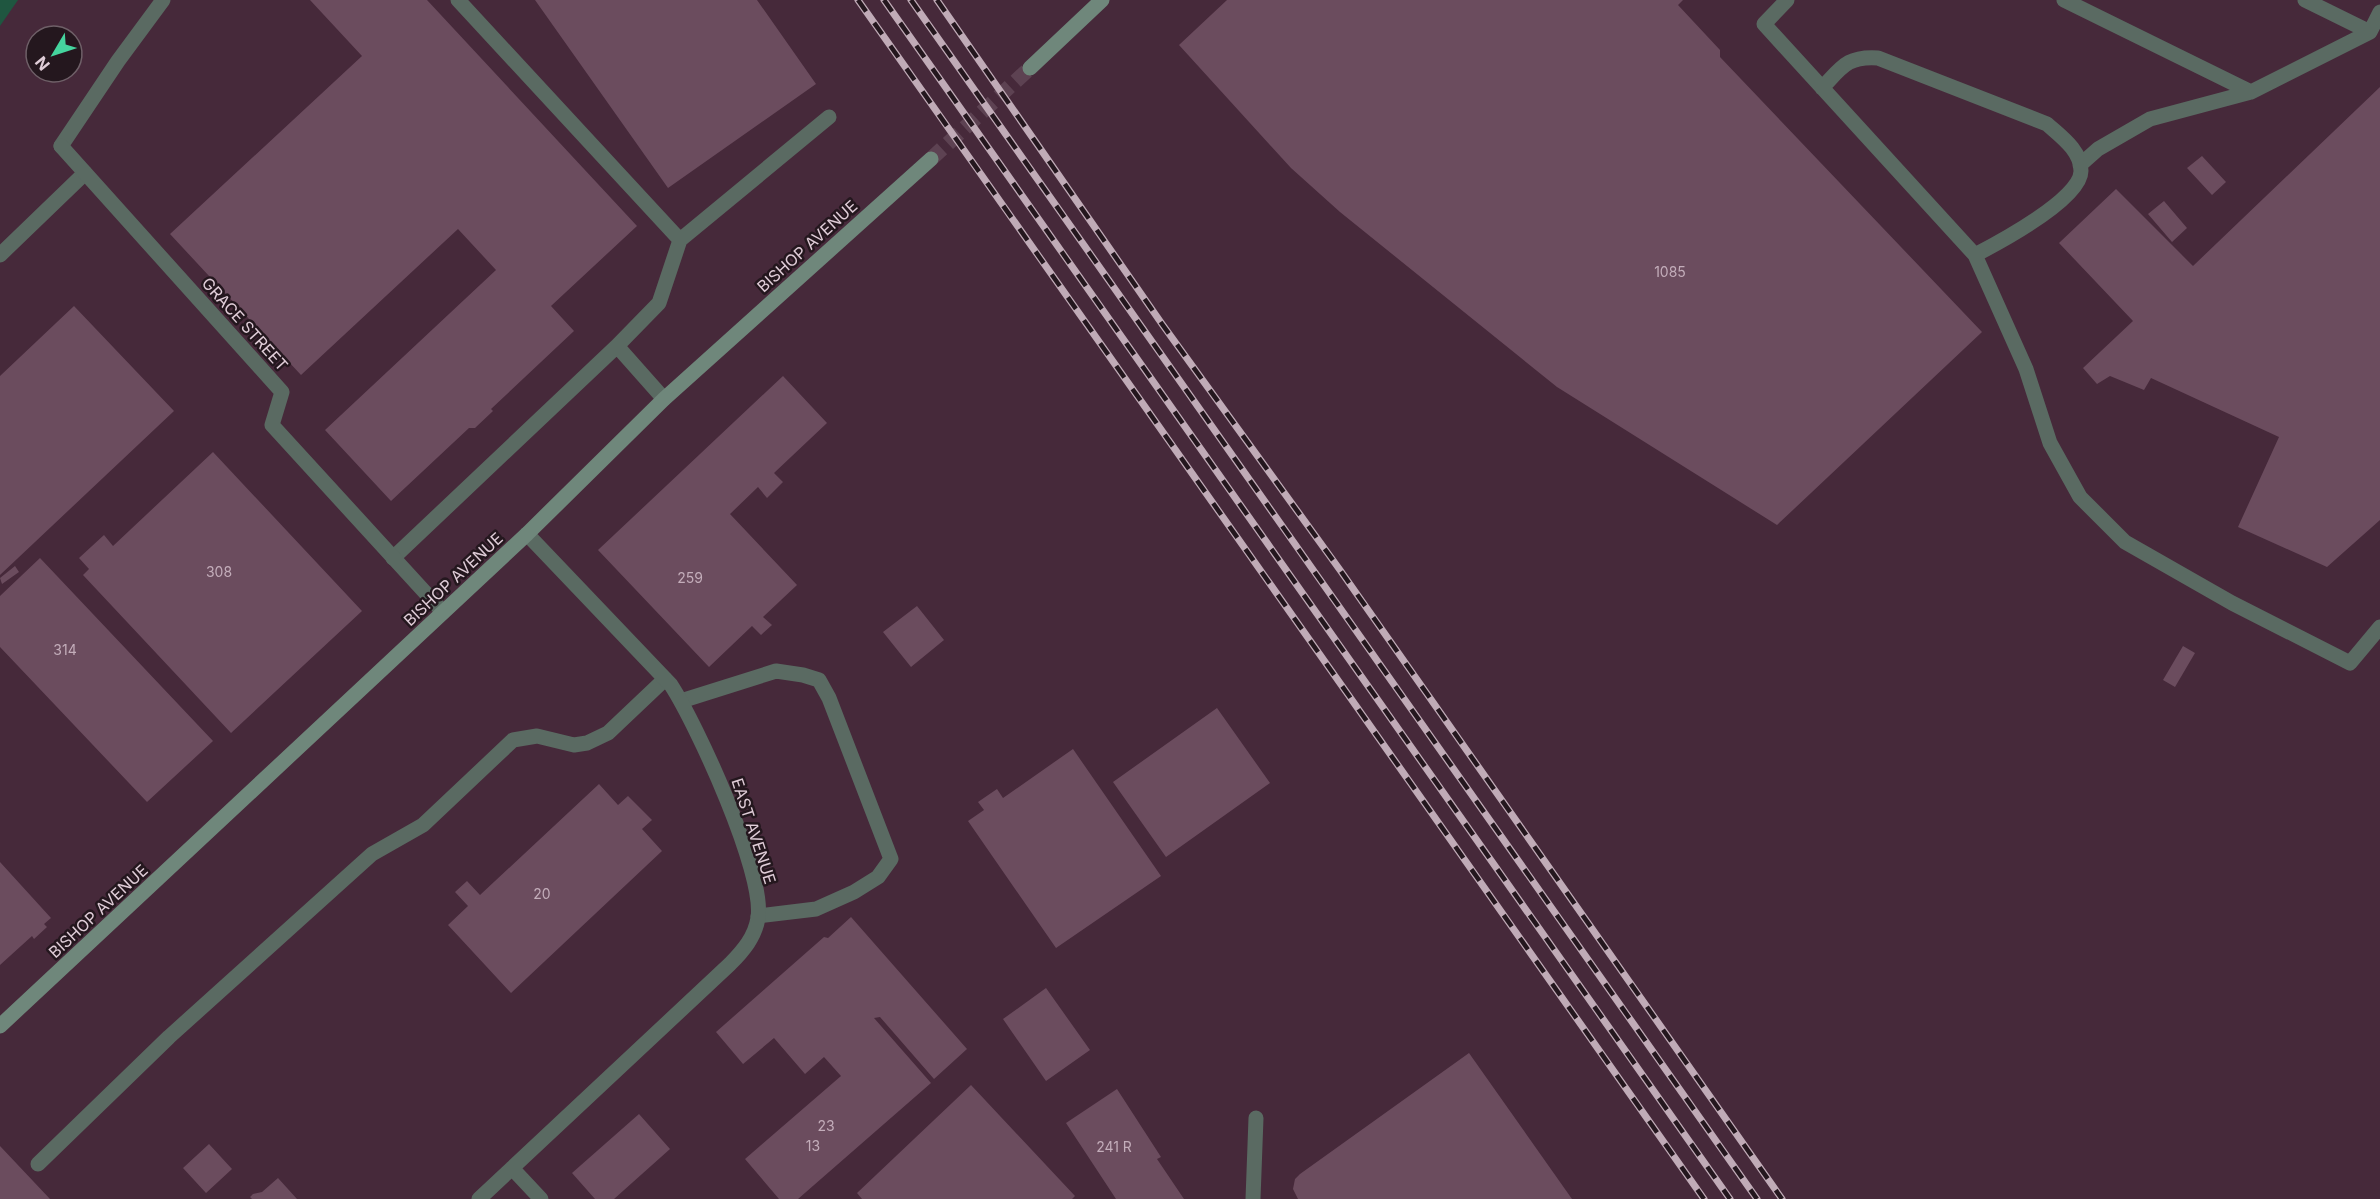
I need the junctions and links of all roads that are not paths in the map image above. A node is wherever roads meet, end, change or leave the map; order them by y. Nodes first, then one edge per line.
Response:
1 (163, 0) edge
2 (458, 0) edge
3 (1102, 0) edge
4 (1787, 0) edge
5 (2064, 0) edge
6 (2305, 0) edge
7 (2380, 12) edge
8 (2370, 32) junction
9 (1030, 68) tunnel mouth
10 (1822, 88) junction
11 (2251, 92) junction
12 (829, 117) dead end
13 (931, 159) tunnel mouth
14 (2080, 165) junction
15 (85, 173) junction
16 (680, 240) junction
17 (0, 255) edge
18 (1975, 255) junction
19 (617, 346) junction
20 (664, 399) junction
21 (526, 534) junction
22 (393, 558) junction
23 (443, 612) junction
24 (2380, 627) edge
25 (665, 679) junction
26 (681, 701) junction
27 (758, 916) junction
28 (0, 1026) edge
29 (1256, 1118) dead end
30 (38, 1164) dead end
31 (512, 1168) junction
32 (479, 1199) edge
33 (541, 1199) edge
34 (1252, 1199) edge

1 - 15 street, GRACE STREET
2 - 16 street
3 - 9 street
4 - 10 street
5 - 11 street
6 - 8 street
7 - 8 street
8 - 11 street
10 - 14 street
10 - 18 street
11 - 14 street
12 - 16 street
13 - 20 street, BISHOP AVENUE
14 - 18 street
15 - 17 street
15 - 22 street, GRACE STREET
16 - 19 street
18 - 24 street
19 - 20 street
19 - 22 street
20 - 21 street, BISHOP AVENUE
21 - 23 street, BISHOP AVENUE
21 - 25 street, EAST AVENUE
22 - 23 street, GRACE STREET
23 - 28 street, BISHOP AVENUE
25 - 26 street, EAST AVENUE
25 - 30 street
26 - 27 street, EAST AVENUE
26 - 27 street
27 - 31 street, EAST AVENUE
29 - 34 street
31 - 32 street, EAST AVENUE
31 - 33 street

